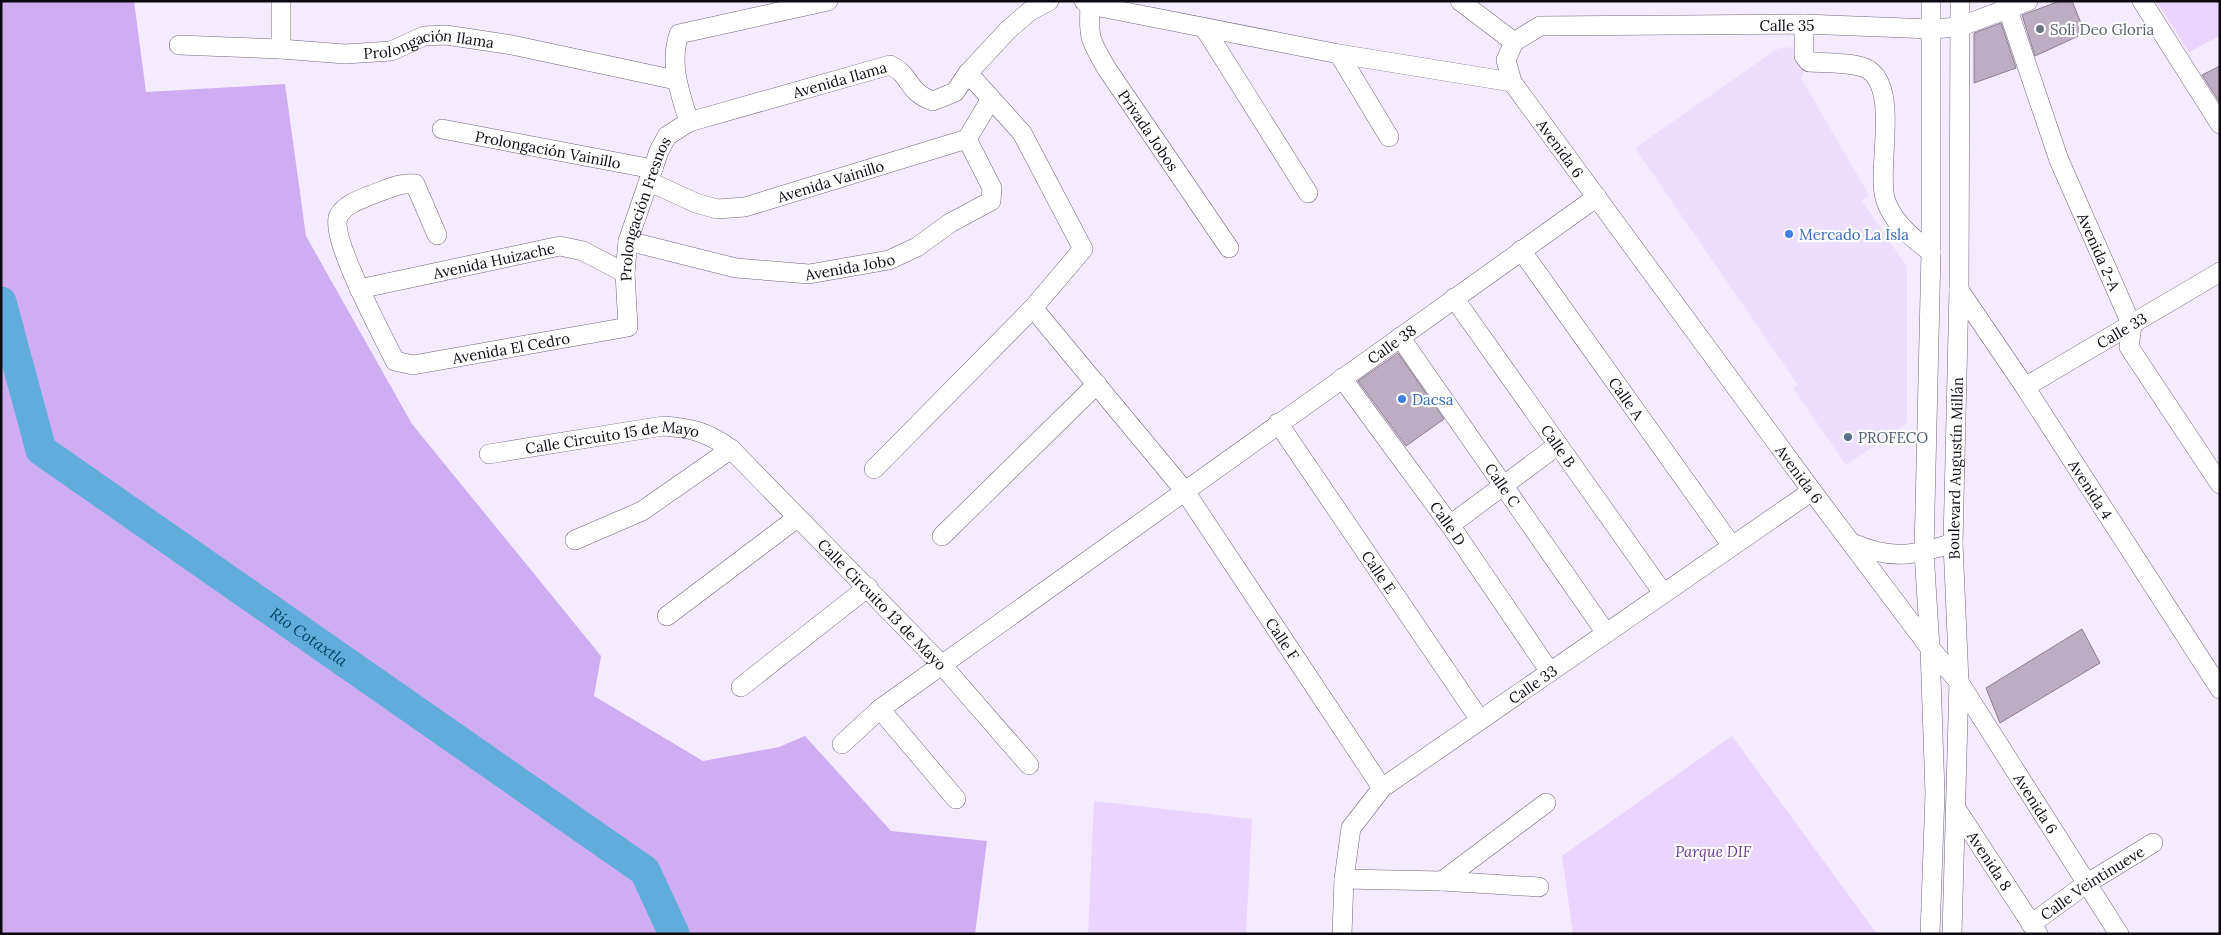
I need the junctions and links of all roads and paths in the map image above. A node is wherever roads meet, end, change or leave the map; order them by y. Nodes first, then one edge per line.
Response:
1 (281, 1) edge
2 (828, 1) edge
3 (1049, 1) edge
4 (1460, 1) edge
5 (1931, 1) edge
6 (1960, 1) edge
7 (2028, 1) edge
8 (2142, 1) edge
9 (1088, 3) edge
10 (2006, 5) edge
11 (1804, 24) junction
12 (1959, 27) junction
13 (1205, 29) junction
14 (1931, 29) junction
15 (1514, 42) junction
16 (178, 45) dead end
17 (281, 49) junction
18 (1339, 54) junction
19 (968, 73) junction
20 (676, 80) junction
21 (1512, 82) junction
22 (992, 99) junction
23 (689, 122) junction
24 (2220, 124) edge
25 (442, 129) dead end
26 (1390, 137) dead end
27 (967, 139) junction
28 (652, 175) junction
29 (1308, 193) dead end
30 (1597, 197) junction
31 (437, 235) dead end
32 (628, 241) junction
33 (1229, 248) dead end
34 (1521, 250) junction
35 (1931, 252) junction
36 (2220, 272) edge
37 (625, 273) junction
38 (359, 289) junction
39 (1959, 290) junction
40 (1454, 298) junction
41 (1033, 308) junction
42 (2132, 326) junction
43 (628, 327) joint
44 (1400, 337) junction
45 (1342, 378) junction
46 (1097, 384) junction
47 (2025, 387) junction
48 (1278, 423) junction
49 (1558, 445) junction
50 (731, 449) junction
51 (489, 454) dead end
52 (874, 469) dead end
53 (2220, 484) edge
54 (1504, 485) junction
55 (1184, 490) junction
56 (1812, 490) junction
57 (797, 518) junction
58 (1450, 525) junction
59 (942, 536) dead end
60 (575, 540) dead end
61 (1851, 543) junction
62 (1953, 543) junction
63 (1732, 546) junction
64 (1924, 552) junction
65 (868, 587) junction
66 (1663, 593) junction
67 (667, 616) dead end
68 (1606, 633) junction
69 (1930, 648) junction
70 (942, 665) junction
71 (1550, 672) junction
72 (1959, 682) junction
73 (741, 687) dead end
74 (2220, 689) edge
75 (880, 708) junction
76 (1480, 720) junction
77 (842, 744) dead end
78 (1029, 765) dead end
79 (1382, 788) junction
80 (1935, 793) junction
81 (956, 799) dead end
82 (1546, 803) dead end
83 (1956, 807) junction
84 (2154, 843) dead end
85 (1344, 879) junction
86 (1442, 881) junction
87 (2086, 884) junction
88 (1539, 887) dead end
89 (2035, 929) edge
90 (1342, 934) edge
91 (1930, 934) edge
92 (1952, 934) edge
93 (2119, 934) edge

1 - 17 street
2 - 20 street, Prolongación Fresnos
3 - 19 street, Avenida Ilama
4 - 15 street
5 - 14 street
6 - 12 street, Boulevard Augustín Millán
7 - 10 street, Calle 35
8 - 24 street
9 - 13 street
9 - 33 street, Privada Jobos
10 - 12 street, Calle 35
10 - 42 street, Avenida 2-A
11 - 14 street, Calle 35
11 - 15 street, Calle 35
11 - 35 street
12 - 14 street, Calle 35
12 - 39 street, Boulevard Augustín Millán
13 - 18 street
13 - 29 street
14 - 35 street, Boulevard Augustín Millán
15 - 21 street, Avenida 6
16 - 17 street, Prolongación Ilama
17 - 20 street, Prolongación Ilama
18 - 21 street
18 - 26 street
19 - 22 street
19 - 23 street, Avenida Ilama
20 - 23 street, Prolongación Fresnos
21 - 30 street, Avenida 6
22 - 27 street
22 - 41 street
23 - 28 street, Prolongación Fresnos
25 - 28 street, Prolongación Vainillo
27 - 28 street, Avenida Vainillo
27 - 32 street, Avenida Jobo
28 - 32 street, Prolongación Fresnos
30 - 34 street, Calle 38
30 - 56 street, Avenida 6
31 - 38 street
32 - 37 street, Prolongación Fresnos
34 - 40 street, Calle 38
34 - 63 street, Calle A
35 - 64 street, Boulevard Augustín Millán
36 - 42 street, Calle 33
37 - 38 street, Avenida Huizache
37 - 43 street, Prolongación Fresnos
38 - 43 street, Avenida El Cedro
39 - 47 street, Avenida 4
39 - 62 street, Boulevard Augustín Millán
40 - 44 street, Calle 38
40 - 49 street, Calle B
41 - 46 street, Calle F
41 - 52 street
42 - 47 street, Calle 33
42 - 53 street, Avenida 2-A
44 - 45 street, Calle 38
44 - 54 street, Calle C
45 - 48 street, Calle 38
45 - 58 street, Calle D
46 - 55 street, Calle F
46 - 59 street
47 - 74 street, Avenida 4
48 - 55 street, Calle 38
48 - 76 street, Calle E
49 - 54 street
49 - 66 street, Calle B
50 - 51 street, Calle Circuito 15 de Mayo
50 - 57 street, Calle Circuito 13 de Mayo
50 - 60 street
54 - 58 street
54 - 68 street, Calle C
55 - 70 street, Calle 38
55 - 79 street, Calle F
56 - 61 street, Avenida 6
56 - 63 street, Calle 33
57 - 65 street, Calle Circuito 13 de Mayo
57 - 67 street
58 - 71 street, Calle D
61 - 64 street
61 - 69 street, Avenida 6
62 - 64 street
62 - 72 street, Boulevard Augustín Millán
63 - 66 street, Calle 33
64 - 69 street, Boulevard Augustín Millán
65 - 70 street, Calle Circuito 13 de Mayo
65 - 73 street
66 - 68 street, Calle 33
68 - 71 street, Calle 33
69 - 72 street, Avenida 6
69 - 80 street, Boulevard Augustín Millán
70 - 75 street, Calle 38
70 - 78 street, Calle Circuito 13 de Mayo
71 - 76 street, Calle 33
72 - 83 street, Boulevard Augustín Millán
72 - 87 street, Avenida 6
75 - 77 street, Calle 38
75 - 81 street
76 - 79 street, Calle 33
79 - 85 street, Calle 33
80 - 83 street, Avenida 8
80 - 91 street, Boulevard Augustín Millán
82 - 86 street
83 - 89 street, Avenida 8
83 - 92 street, Boulevard Augustín Millán
84 - 87 street, Calle Veintinueve
85 - 86 street
85 - 90 street, Calle 33
86 - 88 street
87 - 89 street, Calle Veintinueve
87 - 93 street, Avenida 6

